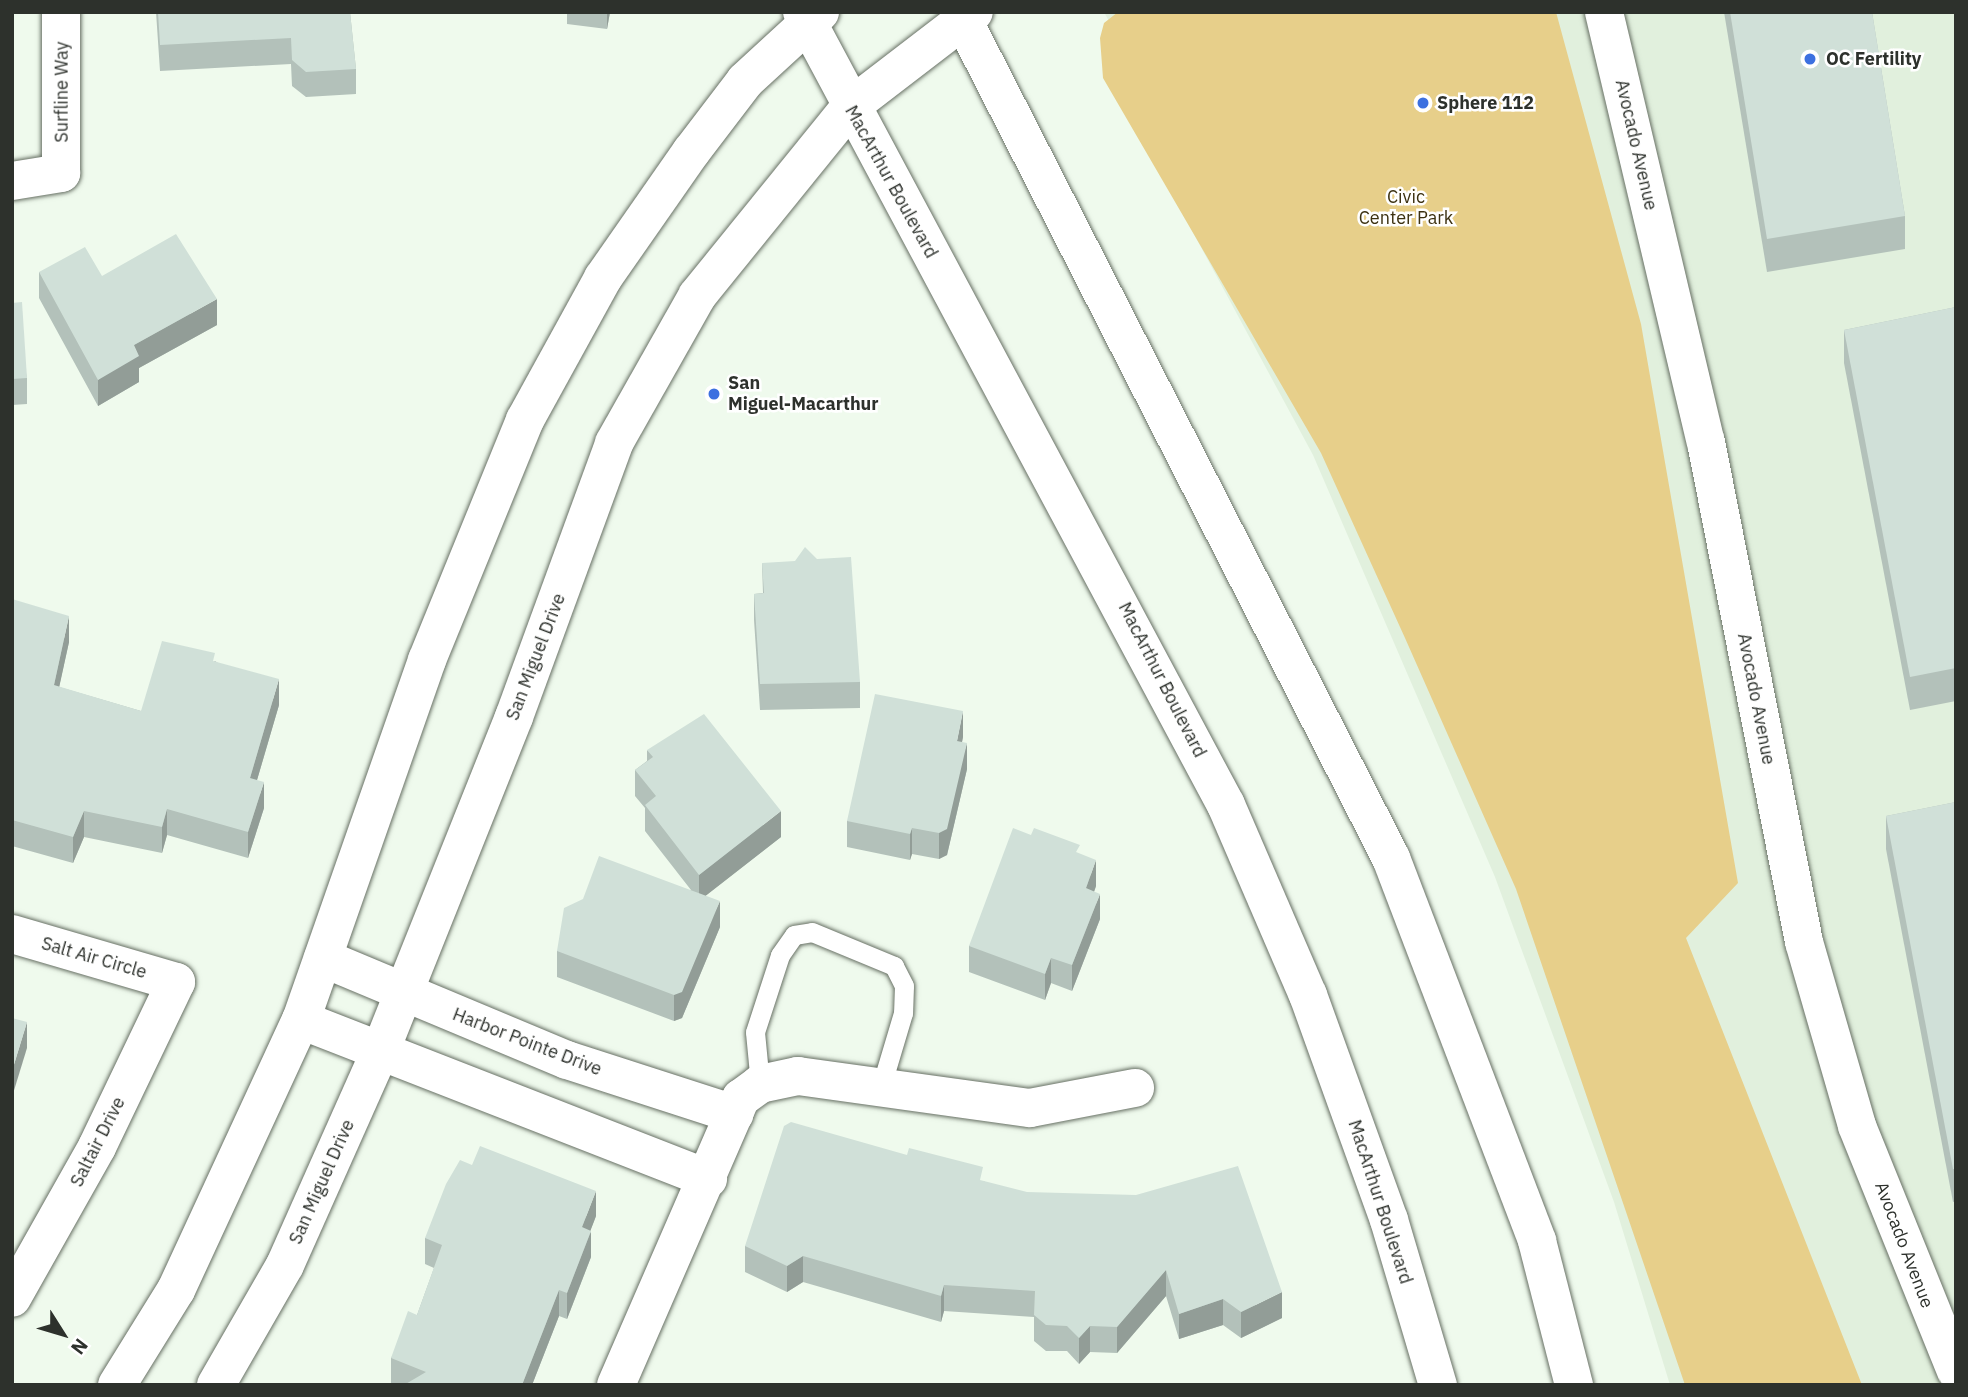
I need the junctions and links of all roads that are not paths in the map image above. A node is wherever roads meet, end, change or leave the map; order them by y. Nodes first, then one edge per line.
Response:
1 (61, 12) edge
2 (1604, 12) edge
3 (965, 15) edge
4 (810, 16) edge
5 (850, 107) junction
6 (12, 181) edge
7 (12, 934) edge
8 (323, 958) junction
9 (176, 982) joint
10 (403, 992) junction
11 (301, 1020) junction
12 (380, 1052) junction
13 (760, 1084) junction
14 (881, 1087) junction
15 (1135, 1088) dead end
16 (734, 1114) junction
17 (708, 1179) junction
18 (12, 1298) edge
19 (1956, 1371) edge
20 (117, 1385) edge
21 (216, 1385) edge
22 (616, 1385) edge
23 (1438, 1385) edge
24 (1574, 1385) edge

1 - 6 main road, Surfline Way
2 - 19 main road, Avocado Avenue
3 - 5 main road, San Miguel Drive
3 - 24 main road
4 - 5 main road, MacArthur Boulevard
4 - 8 main road
5 - 10 main road, San Miguel Drive
5 - 23 main road, MacArthur Boulevard
7 - 9 main road, Salt Air Circle
8 - 10 main road, Harbor Pointe Drive
8 - 11 main road
9 - 18 main road, Saltair Drive
10 - 12 main road, San Miguel Drive
10 - 16 main road, Harbor Pointe Drive
11 - 12 main road
11 - 20 main road
12 - 17 main road
12 - 21 main road, San Miguel Drive
13 - 14 main road
13 - 14 lane
13 - 16 main road
14 - 15 main road
16 - 17 main road
17 - 22 main road

